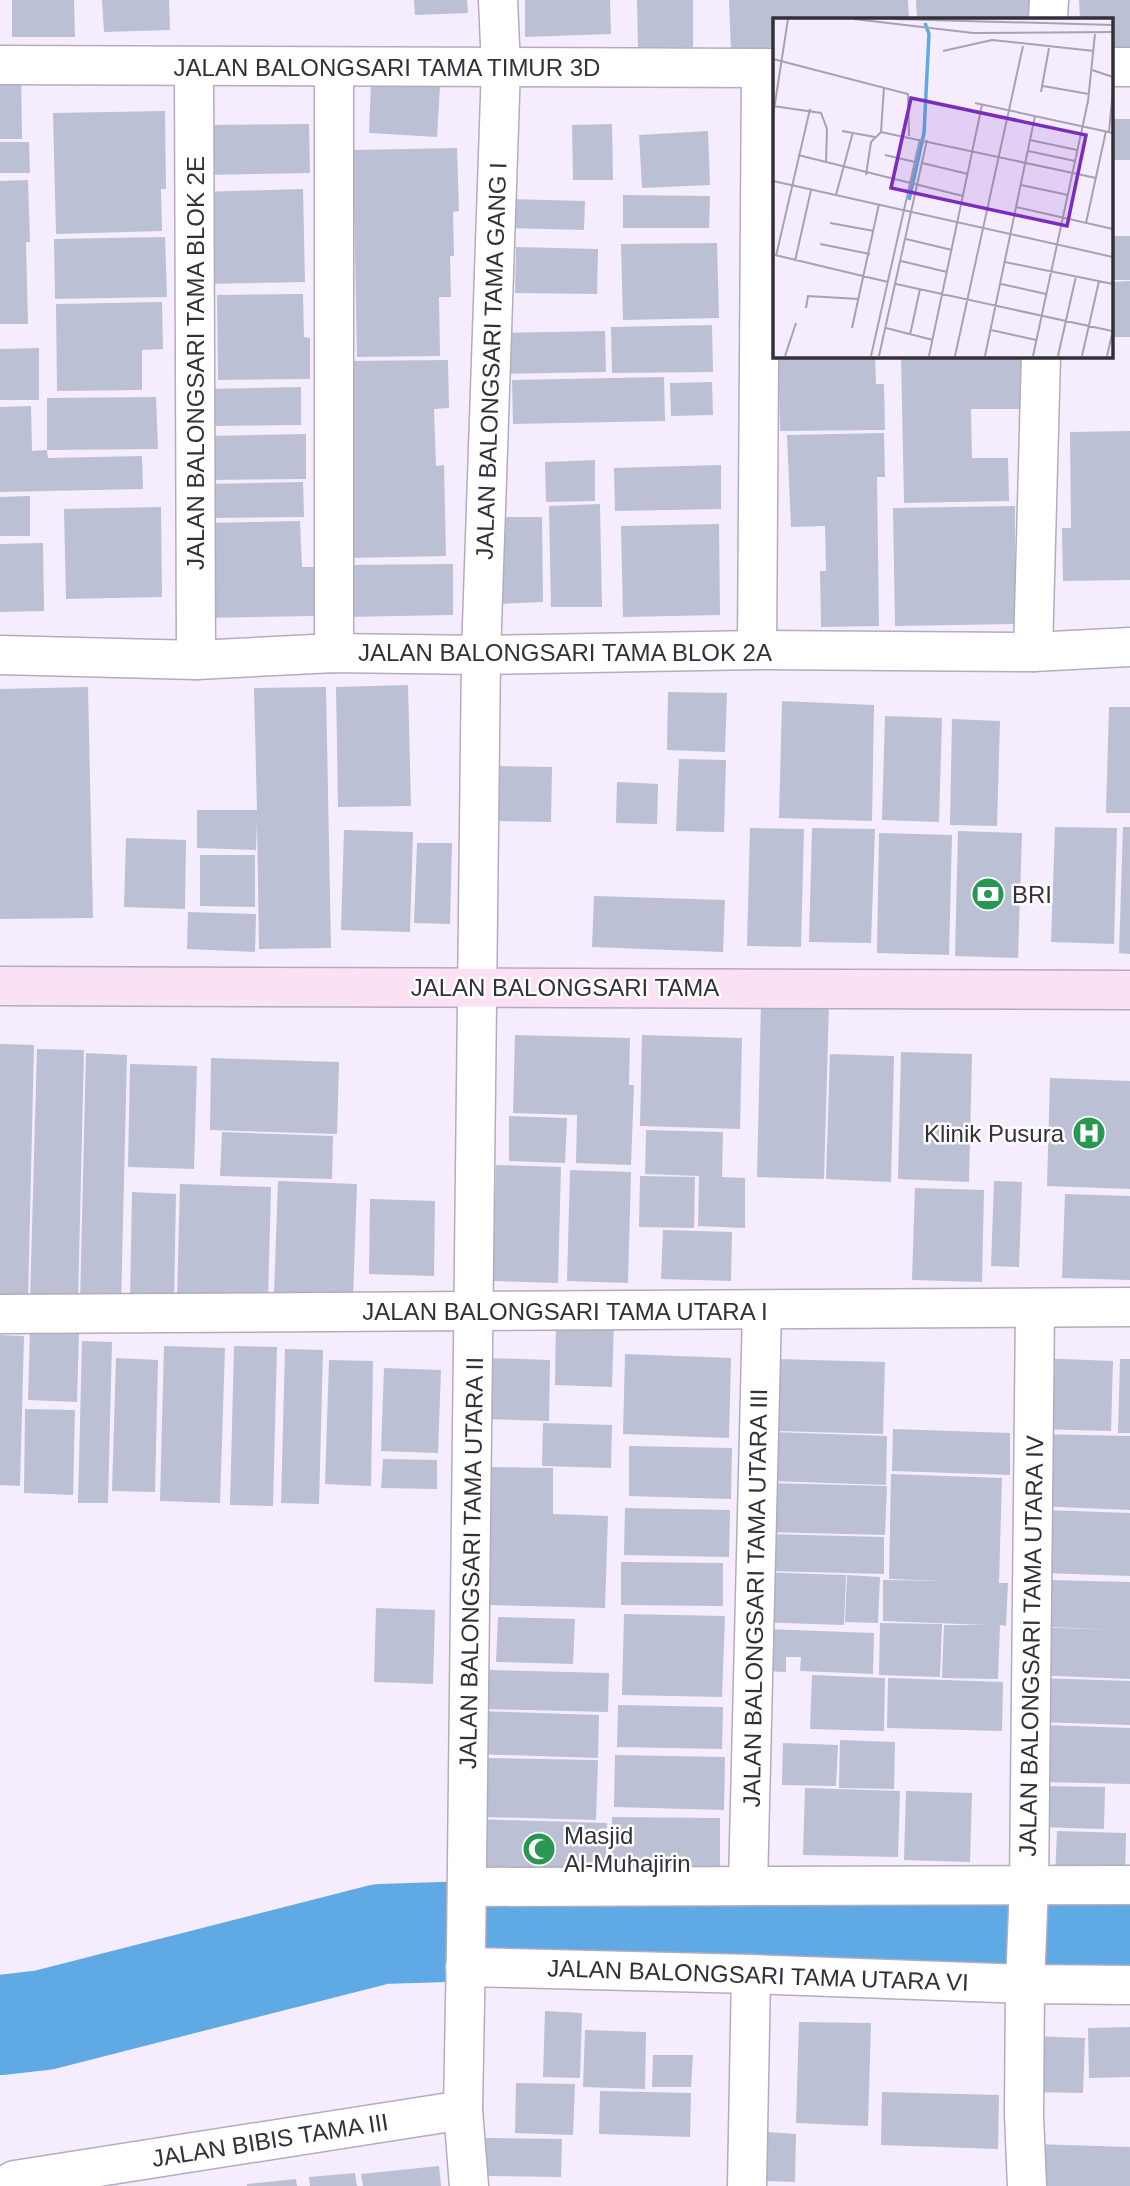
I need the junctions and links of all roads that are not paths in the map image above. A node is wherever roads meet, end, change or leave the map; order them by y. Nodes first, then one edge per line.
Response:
1 (498, 0) edge
2 (1049, 0) edge
3 (1048, 18) edge
4 (0, 65) edge
5 (194, 66) junction
6 (334, 67) junction
7 (501, 67) junction
8 (1112, 67) edge
9 (1130, 67) edge
10 (768, 68) edge
11 (1041, 357) edge
12 (1130, 647) edge
13 (757, 650) junction
14 (1033, 652) junction
15 (334, 653) junction
16 (0, 654) edge
17 (481, 655) junction
18 (196, 660) junction
19 (0, 986) edge
20 (476, 987) junction
21 (1130, 990) edge
22 (1130, 1307) edge
23 (1035, 1308) junction
24 (762, 1310) junction
25 (474, 1311) junction
26 (0, 1314) edge
27 (1130, 1885) edge
28 (748, 1886) junction
29 (1028, 1898) junction
30 (466, 1930) junction
31 (1026, 1969) junction
32 (751, 1974) junction
33 (1130, 1985) edge
34 (463, 2110) junction
35 (4, 2186) edge
36 (468, 2186) edge
37 (747, 2186) edge
38 (1027, 2186) edge

1 - 7 street, JALAN BALONGSARI TAMA GANG I
2 - 3 street
4 - 5 street, JALAN BALONGSARI TAMA TIMUR 3D
5 - 6 street, JALAN BALONGSARI TAMA TIMUR 3D
5 - 18 street, JALAN BALONGSARI TAMA BLOK 2E
6 - 7 street, JALAN BALONGSARI TAMA TIMUR 3D
6 - 15 street
7 - 10 street, JALAN BALONGSARI TAMA TIMUR 3D
7 - 17 street, JALAN BALONGSARI TAMA GANG I
8 - 9 street
10 - 13 street
11 - 14 street
12 - 14 street, JALAN BALONGSARI TAMA BLOK 2A
13 - 14 street, JALAN BALONGSARI TAMA BLOK 2A
13 - 17 street, JALAN BALONGSARI TAMA BLOK 2A
15 - 17 street, JALAN BALONGSARI TAMA BLOK 2A
15 - 18 street, JALAN BALONGSARI TAMA BLOK 2A
16 - 18 street, JALAN BALONGSARI TAMA BLOK 2A
17 - 20 street, JALAN BALONGSARI TAMA GANG I
19 - 20 street, JALAN BALONGSARI TAMA
20 - 21 street, JALAN BALONGSARI TAMA
20 - 25 street, JALAN BALONGSARI TAMA UTARA II
22 - 23 street, JALAN BALONGSARI TAMA UTARA I
23 - 24 street, JALAN BALONGSARI TAMA UTARA I
23 - 29 street, JALAN BALONGSARI TAMA UTARA IV
24 - 25 street, JALAN BALONGSARI TAMA UTARA I
24 - 28 street, JALAN BALONGSARI TAMA UTARA III
25 - 26 street, JALAN BALONGSARI TAMA UTARA I
25 - 30 street, JALAN BALONGSARI TAMA UTARA II
27 - 29 street
28 - 29 street
28 - 30 street
29 - 31 street, JALAN BALONGSARI TAMA UTARA IV
30 - 32 street, JALAN BALONGSARI TAMA UTARA VI
30 - 34 street, JALAN BALONGSARI TAMA UTARA II
31 - 32 street, JALAN BALONGSARI TAMA UTARA VI
31 - 33 street, JALAN BALONGSARI TAMA UTARA VI
31 - 38 street, JALAN BALONGSARI TAMA UTARA IV
32 - 37 street
34 - 35 street, JALAN BIBIS TAMA III
34 - 36 street

